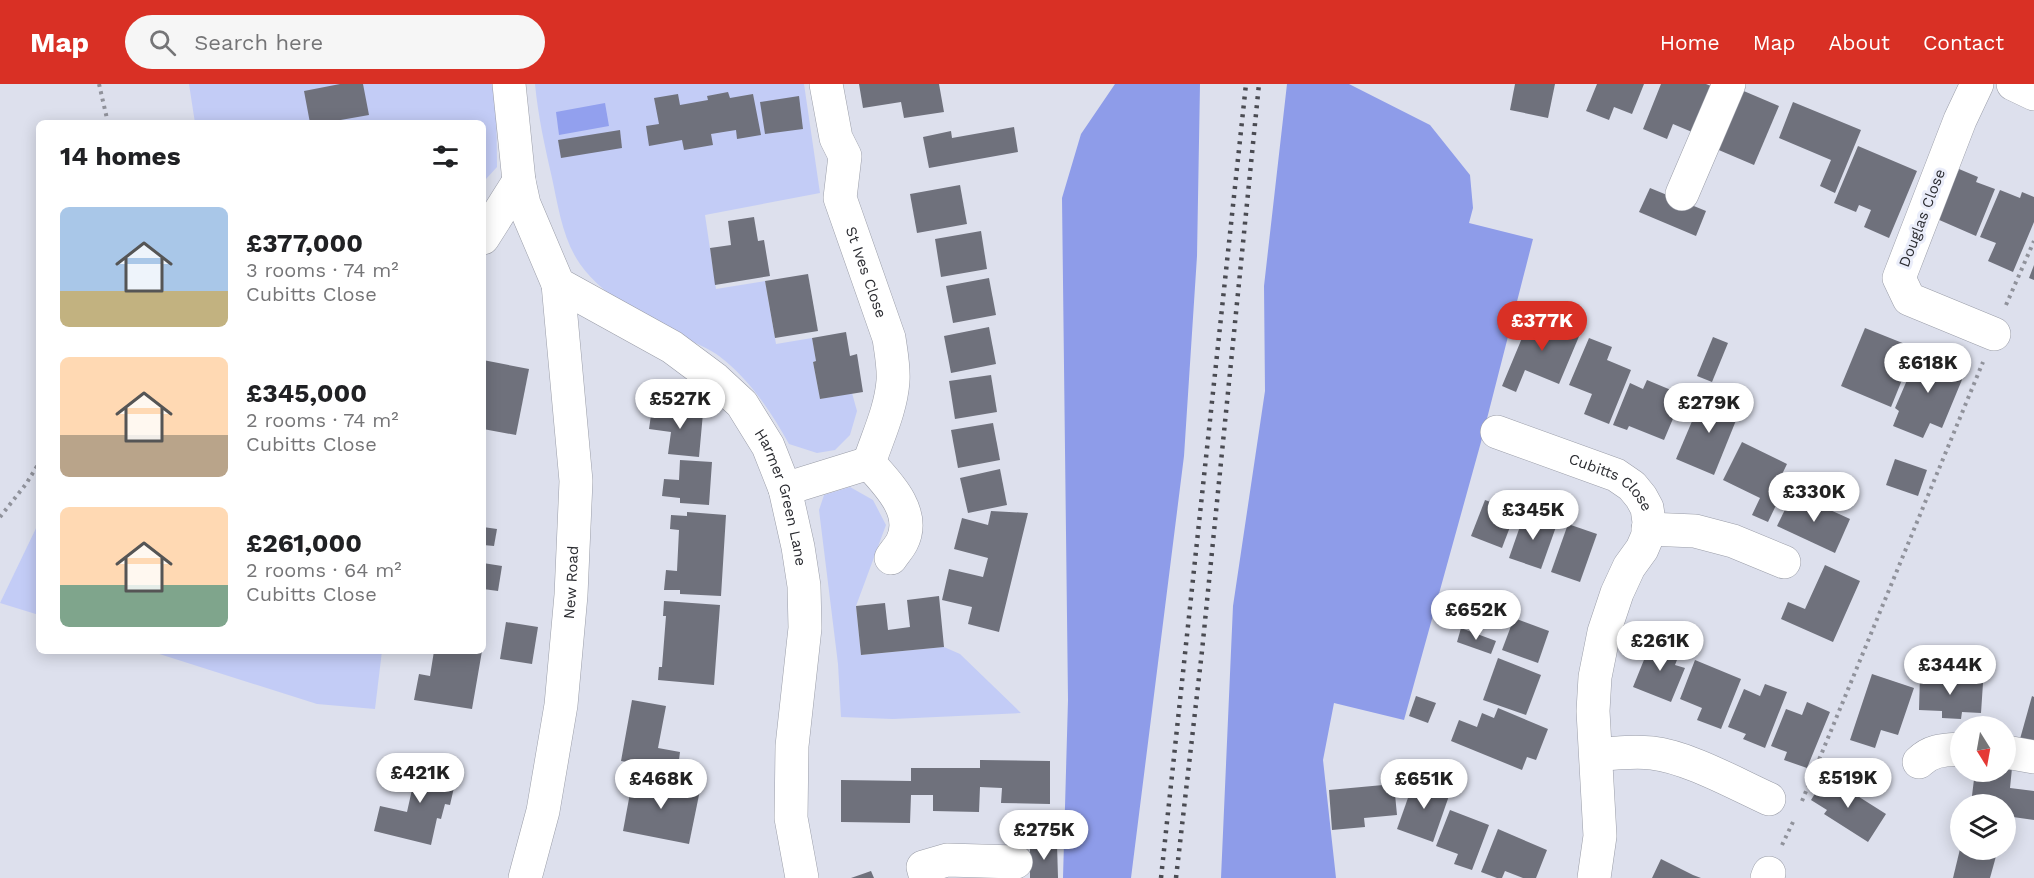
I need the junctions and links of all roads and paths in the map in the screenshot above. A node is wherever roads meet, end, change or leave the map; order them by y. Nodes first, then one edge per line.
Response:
1 (99, 84) edge
2 (509, 84) edge
3 (826, 84) edge
4 (1729, 84) edge
5 (1977, 84) edge
6 (2013, 84) edge
7 (2034, 94) edge
8 (107, 120) edge
9 (519, 181) junction
10 (1682, 194) dead end
11 (486, 233) edge
12 (2034, 241) edge
13 (558, 284) junction
14 (1994, 334) junction
15 (1497, 432) dead end
16 (869, 463) junction
17 (36, 468) edge
18 (785, 489) junction
19 (0, 517) edge
20 (1648, 529) junction
21 (891, 558) dead end
22 (1784, 562) dead end
23 (1950, 750) edge
24 (2016, 754) edge
25 (1597, 755) junction
26 (2034, 757) edge
27 (1919, 762) dead end
28 (1787, 808) junction
29 (1016, 862) dead end
30 (924, 872) edge
31 (1768, 875) edge
32 (525, 878) edge
33 (802, 878) edge
34 (1594, 878) edge

1 - 8 path
2 - 9 street
3 - 16 street, St Ives Close
4 - 10 street
5 - 14 street, Douglas Close
6 - 7 street
9 - 11 street
9 - 13 street
12 - 14 path
13 - 18 street, Harmer Green Lane
13 - 32 street, New Road
14 - 28 path
15 - 20 street, Cubitts Close
16 - 18 street
16 - 21 street
17 - 19 path
18 - 33 street, Harmer Green Lane
20 - 22 street
20 - 25 street, Cubitts Close
23 - 27 street
24 - 26 street
25 - 28 street
25 - 34 street, Cubitts Close
28 - 31 path
29 - 30 street

